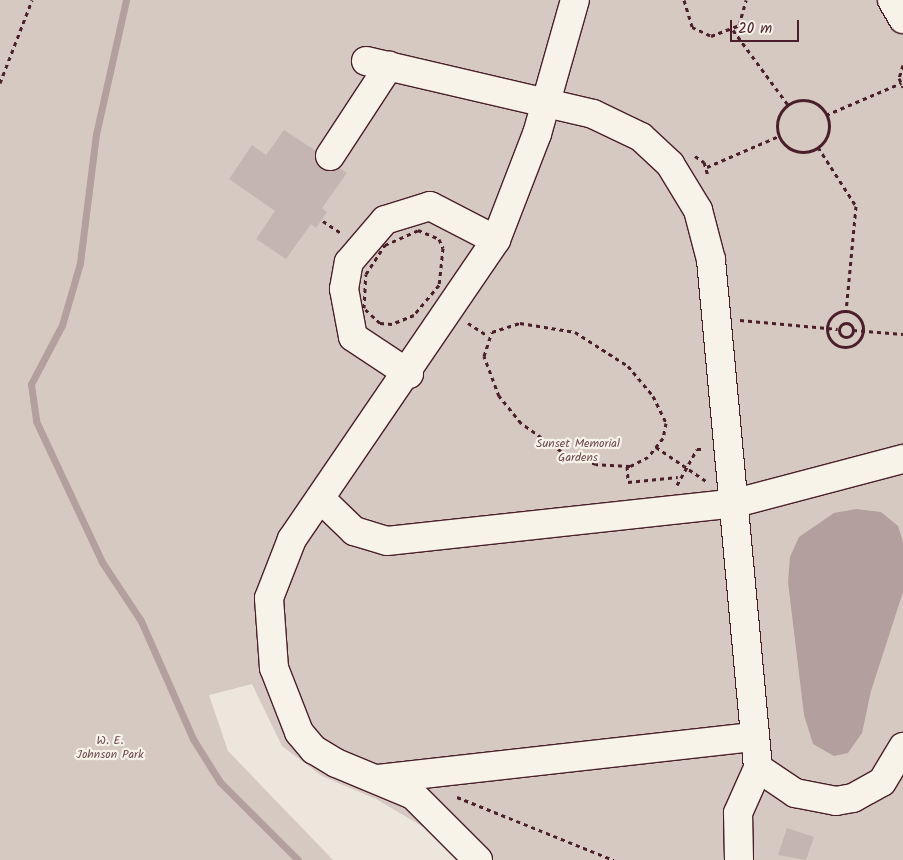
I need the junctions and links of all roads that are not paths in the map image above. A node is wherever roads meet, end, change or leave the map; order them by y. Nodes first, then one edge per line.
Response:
1 (575, 0) edge
2 (892, 0) edge
3 (903, 19) edge
4 (546, 102) junction
5 (330, 156) dead end
6 (496, 240) junction
7 (409, 374) junction
8 (903, 459) edge
9 (322, 500) junction
10 (736, 503) junction
11 (756, 737) junction
12 (903, 747) edge
13 (758, 768) junction
14 (378, 779) junction
15 (478, 860) edge
16 (738, 860) edge

1 - 4 lane
2 - 3 lane
4 - 5 lane
4 - 6 lane
4 - 10 lane
6 - 7 lane
6 - 7 lane
7 - 9 lane
8 - 10 lane
9 - 10 lane
9 - 14 lane
10 - 11 lane
11 - 13 lane
11 - 14 lane
12 - 13 lane
13 - 16 lane
14 - 15 lane

